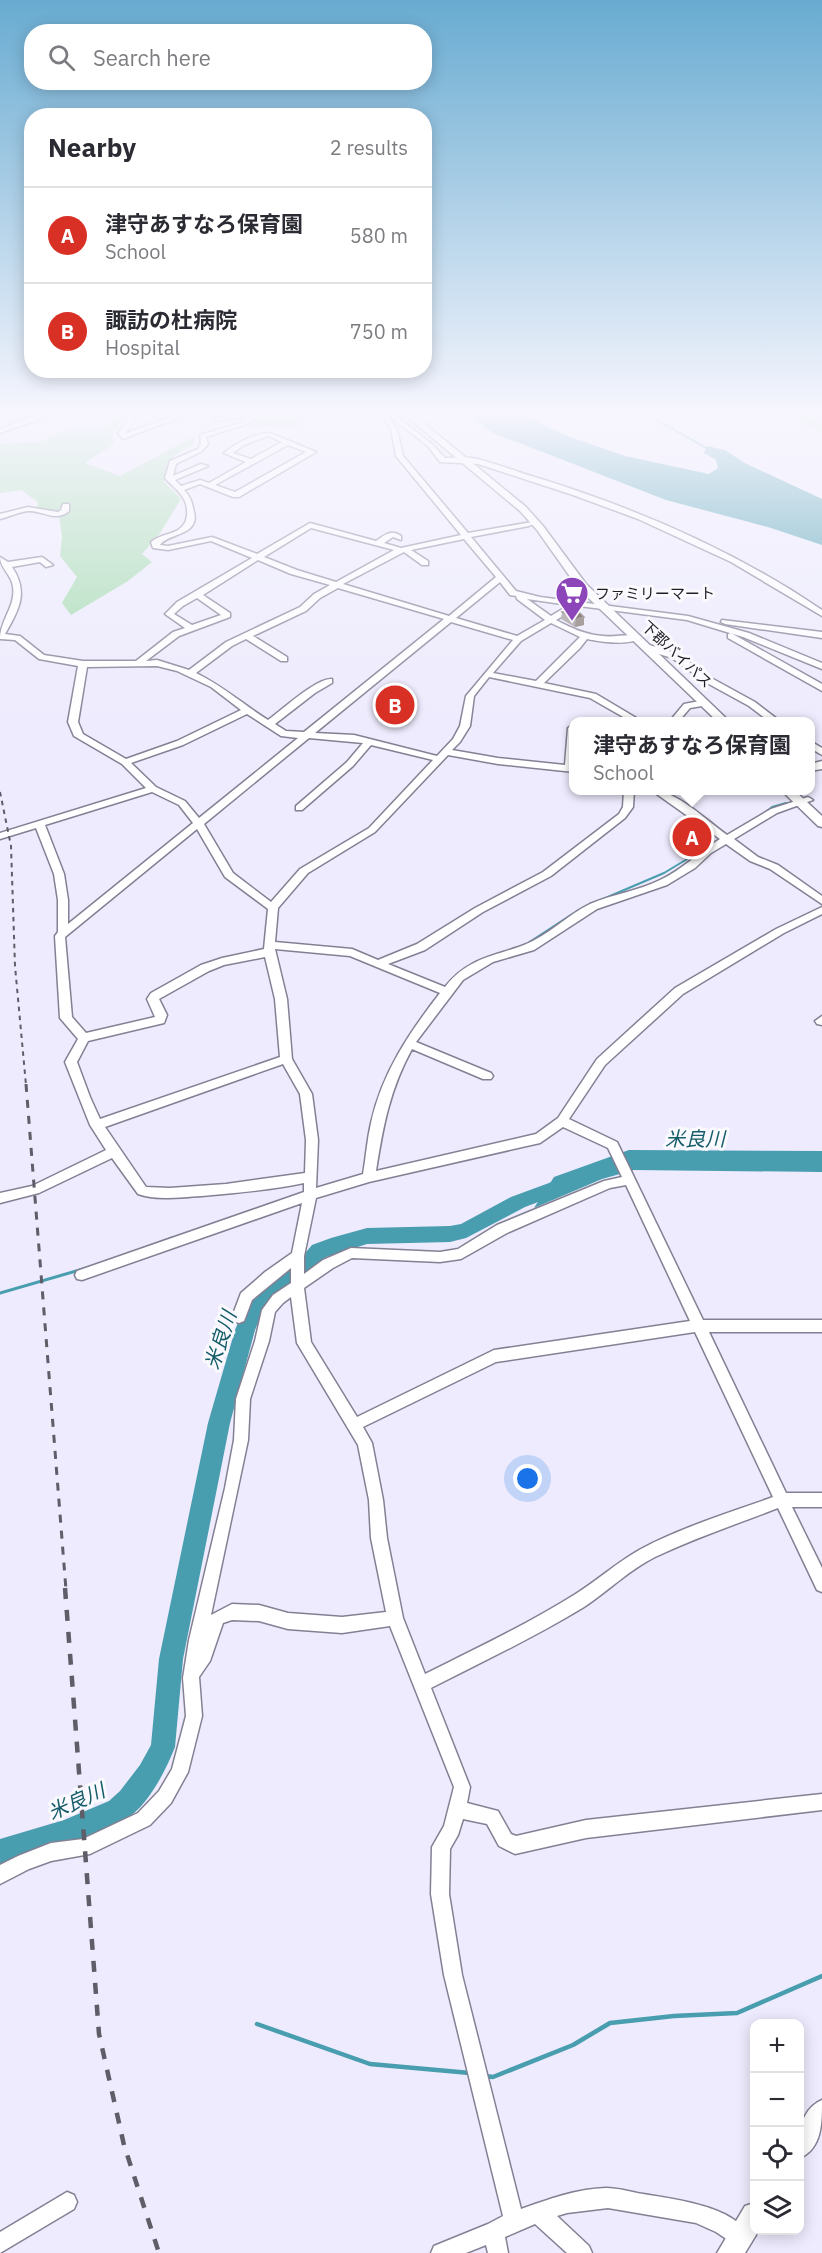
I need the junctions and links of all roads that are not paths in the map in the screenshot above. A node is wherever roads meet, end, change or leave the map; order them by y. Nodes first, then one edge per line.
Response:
1 (192, 515) edge
2 (447, 515) edge
3 (521, 515) edge
4 (529, 515) edge
5 (633, 515) edge
6 (529, 524) junction
7 (393, 535) dead end
8 (464, 536) junction
9 (378, 543) junction
10 (403, 550) junction
11 (256, 557) junction
12 (3, 562) edge
13 (425, 563) dead end
14 (49, 565) dead end
15 (500, 578) junction
16 (338, 584) junction
17 (517, 595) junction
18 (197, 596) junction
19 (577, 604) junction
20 (598, 607) junction
21 (822, 614) edge
22 (449, 619) junction
23 (548, 619) junction
24 (693, 620) junction
25 (712, 625) junction
26 (193, 629) junction
27 (0, 635) edge
28 (246, 635) junction
29 (585, 635) junction
30 (822, 635) edge
31 (518, 639) junction
32 (632, 639) junction
33 (646, 647) junction
34 (284, 659) dead end
35 (140, 662) junction
36 (83, 664) junction
37 (822, 666) edge
38 (190, 674) junction
39 (487, 674) junction
40 (329, 681) dead end
41 (538, 684) junction
42 (822, 688) edge
43 (701, 703) junction
44 (248, 710) junction
45 (630, 717) edge
46 (677, 717) edge
47 (711, 717) edge
48 (719, 717) edge
49 (770, 717) edge
50 (268, 724) junction
51 (305, 737) junction
52 (369, 742) junction
53 (442, 755) junction
54 (125, 762) junction
55 (569, 768) edge
56 (153, 789) junction
57 (629, 795) edge
58 (664, 795) edge
59 (802, 798) edge
60 (299, 808) dead end
61 (822, 813) edge
62 (39, 823) junction
63 (199, 824) junction
64 (822, 824) edge
65 (0, 836) edge
66 (723, 838) junction
67 (822, 901) edge
68 (273, 908) junction
69 (822, 910) edge
70 (63, 934) junction
71 (270, 949) junction
72 (377, 964) junction
73 (447, 992) junction
74 (84, 1038) junction
75 (410, 1043) junction
76 (286, 1059) junction
77 (487, 1076) dead end
78 (562, 1121) junction
79 (96, 1125) junction
80 (113, 1152) junction
81 (310, 1177) junction
82 (369, 1177) junction
83 (628, 1179) junction
84 (310, 1195) junction
85 (0, 1198) edge
86 (297, 1256) junction
87 (81, 1275) dead end
88 (297, 1288) junction
89 (239, 1317) dead end
90 (697, 1326) junction
91 (822, 1326) edge
92 (354, 1425) junction
93 (782, 1500) junction
94 (822, 1500) edge
95 (822, 1585) edge
96 (395, 1618) junction
97 (191, 1678) junction
98 (421, 1685) junction
99 (822, 1802) edge
100 (458, 1810) junction
101 (0, 1875) edge
102 (822, 2112) edge
103 (804, 2140) edge
104 (68, 2202) dead end
105 (539, 2214) junction
106 (514, 2221) junction
107 (750, 2224) edge
108 (494, 2232) junction
109 (0, 2242) edge
110 (739, 2248) edge
111 (441, 2253) edge
112 (498, 2253) edge
113 (582, 2253) edge

1 - 11 street
2 - 8 street
3 - 6 street
4 - 20 street
5 - 21 street
6 - 8 street
6 - 20 street
7 - 9 street
8 - 10 street
8 - 15 street
9 - 10 street
9 - 11 street
10 - 13 street
10 - 16 street
11 - 16 street
11 - 18 street
12 - 14 street
12 - 27 street
15 - 17 street
15 - 22 street
16 - 22 street
16 - 28 street
17 - 19 street
17 - 23 street
18 - 26 street
18 - 26 street
19 - 20 street
19 - 23 street
20 - 24 street
20 - 32 street
22 - 31 street
22 - 51 street
23 - 29 street
23 - 31 street
24 - 25 street
24 - 30 street
25 - 37 street
25 - 42 street
26 - 35 street
27 - 36 street
28 - 34 street
28 - 38 street
29 - 32 street
29 - 41 street
31 - 39 street
32 - 33 street, 下郡バイパス
32 - 43 street
33 - 43 street, 下郡バイパス
33 - 49 street
35 - 36 street
35 - 38 street
36 - 54 street
38 - 44 street
39 - 41 street
39 - 53 street
40 - 50 street
41 - 45 street
43 - 46 street
43 - 47 street
43 - 48 street, 下郡バイパス
44 - 50 street
44 - 54 street
50 - 51 street
51 - 52 street
51 - 63 street
52 - 53 street
52 - 60 street
53 - 55 street
53 - 68 street
54 - 56 street
56 - 62 street
56 - 63 street
57 - 72 street
58 - 66 street
59 - 61 street
59 - 64 street
59 - 66 street
62 - 65 street
62 - 70 street
63 - 68 street
63 - 70 street
66 - 67 street
66 - 73 street
68 - 71 street
69 - 78 street
70 - 74 street
71 - 72 street
71 - 74 street
71 - 76 street
72 - 73 street
73 - 75 street
74 - 79 street
75 - 77 street
75 - 82 street
76 - 79 street
76 - 81 street
78 - 82 street
78 - 83 street
79 - 80 street
80 - 81 street
80 - 85 street
81 - 84 street
82 - 84 street
83 - 88 street
83 - 90 street
84 - 86 street
84 - 87 street
86 - 88 street
86 - 89 street
88 - 92 street
88 - 97 street
90 - 91 street
90 - 92 street
90 - 93 street
92 - 96 street
93 - 94 street
93 - 95 street
93 - 98 street
96 - 97 street
96 - 98 street
97 - 101 street
98 - 100 street
99 - 100 street
100 - 106 street
102 - 103 street
104 - 109 street
105 - 106 street
105 - 110 street
105 - 113 street
106 - 108 street
107 - 110 street
108 - 111 street
108 - 112 street

